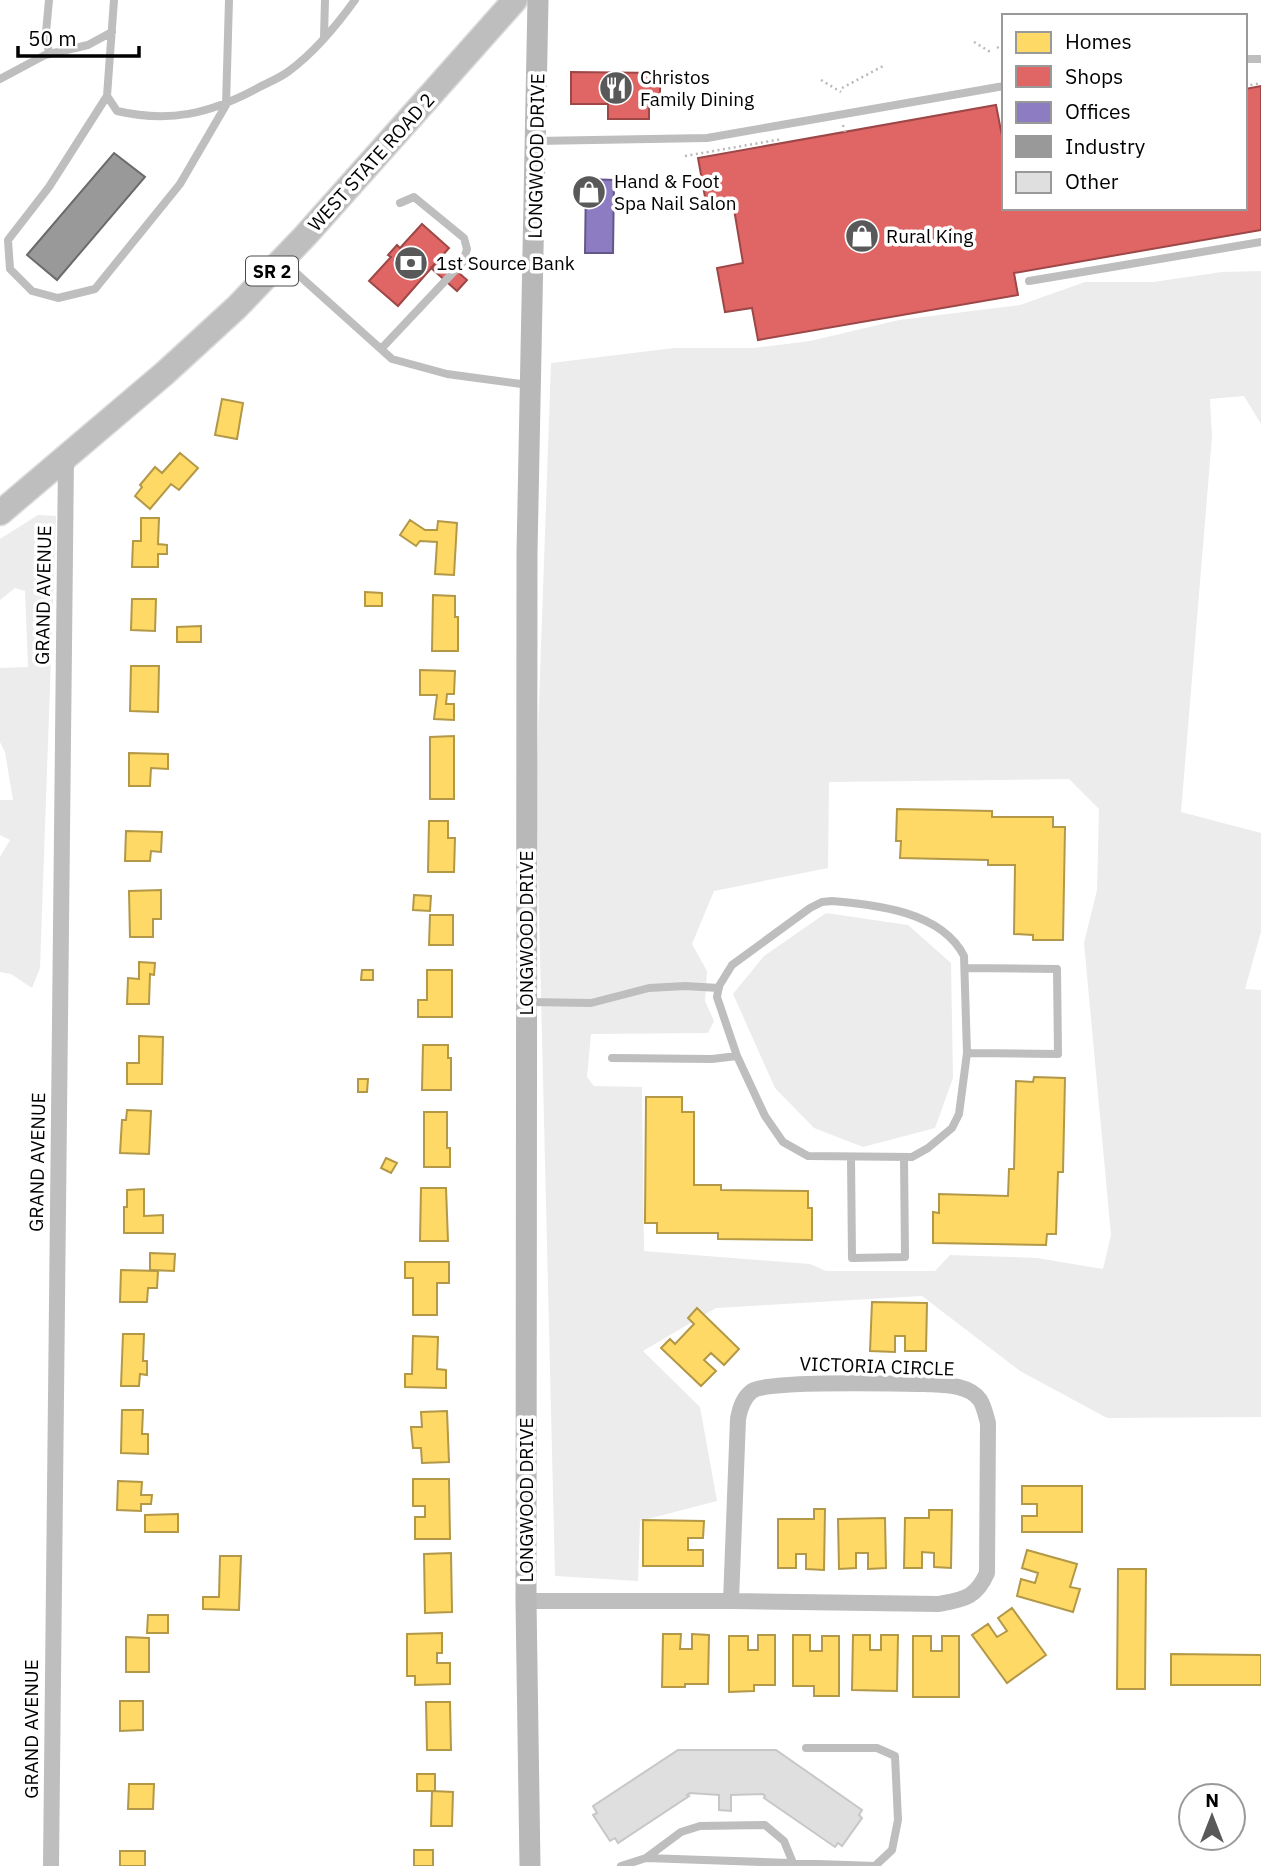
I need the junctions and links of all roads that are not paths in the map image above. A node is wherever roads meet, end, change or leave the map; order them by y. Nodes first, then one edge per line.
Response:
1 (49, 0) edge
2 (114, 0) edge
3 (229, 0) edge
4 (324, 0) edge
5 (355, 0) edge
6 (515, 0) edge
7 (538, 0) edge
8 (112, 32) junction
9 (324, 37) junction
10 (49, 54) junction
11 (0, 79) edge
12 (1002, 86) edge
13 (107, 96) junction
14 (226, 105) junction
15 (536, 141) junction
16 (400, 203) dead end
17 (1261, 242) edge
18 (281, 260) junction
19 (1029, 281) dead end
20 (381, 349) junction
21 (531, 385) junction
22 (66, 458) junction
23 (0, 513) edge
24 (965, 968) junction
25 (719, 988) junction
26 (526, 1002) junction
27 (967, 1053) junction
28 (737, 1056) junction
29 (612, 1058) dead end
30 (851, 1157) junction
31 (904, 1157) junction
32 (526, 1601) junction
33 (731, 1601) junction
34 (806, 1748) dead end
35 (646, 1858) junction
36 (793, 1863) junction
37 (51, 1866) edge
38 (530, 1866) edge
39 (621, 1866) edge

1 - 10 lane
2 - 8 lane
3 - 14 lane
4 - 9 lane
5 - 9 lane
6 - 18 main road, WEST STATE ROAD 2 / SR 2
7 - 15 main road, LONGWOOD DRIVE
8 - 10 lane
8 - 13 lane
9 - 14 lane
10 - 11 lane
12 - 15 lane
13 - 14 lane
13 - 14 lane
15 - 21 main road, LONGWOOD DRIVE
16 - 20 lane
17 - 19 lane
18 - 20 lane
18 - 22 main road, WEST STATE ROAD 2 / SR 2
20 - 21 lane
21 - 26 main road, LONGWOOD DRIVE
22 - 23 main road, WEST STATE ROAD 2 / SR 2
22 - 37 street, GRAND AVENUE
24 - 25 lane
24 - 27 lane
24 - 27 lane
25 - 26 lane
25 - 28 lane
26 - 32 main road, LONGWOOD DRIVE
27 - 31 lane
28 - 29 lane
28 - 30 lane
30 - 31 lane
30 - 31 lane
32 - 33 street, VICTORIA CIRCLE
32 - 38 main road, LONGWOOD DRIVE
33 - 33 street, VICTORIA CIRCLE
34 - 36 lane
35 - 36 lane
35 - 36 lane
35 - 39 lane

